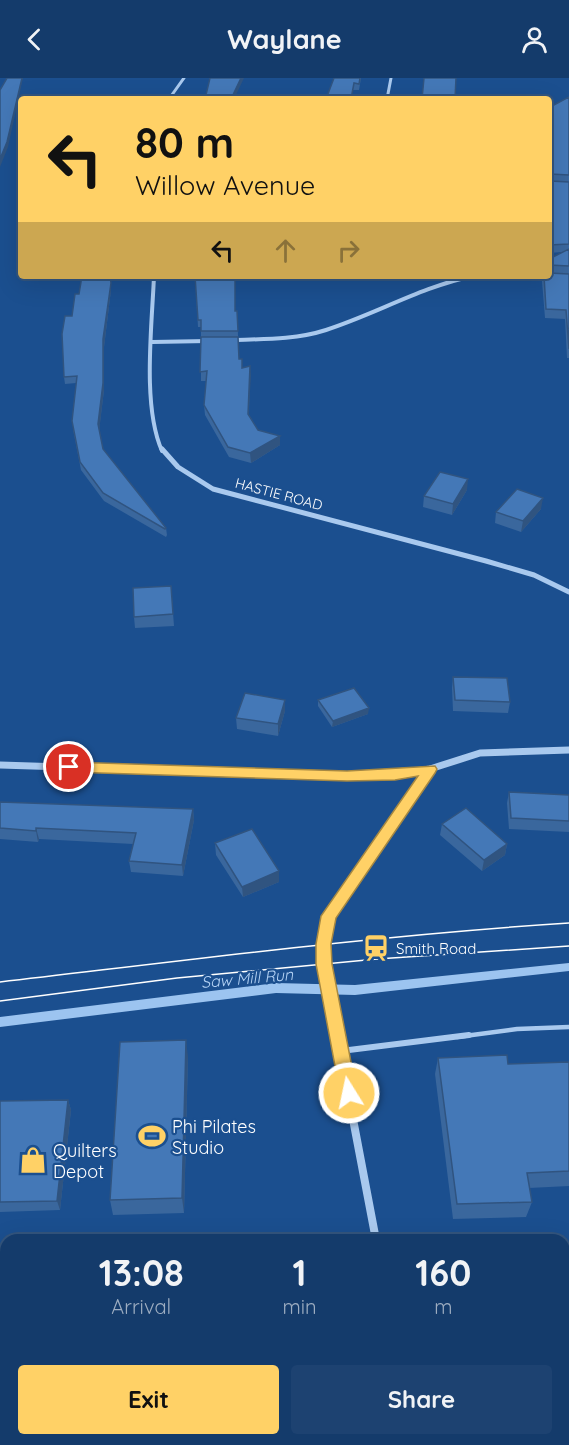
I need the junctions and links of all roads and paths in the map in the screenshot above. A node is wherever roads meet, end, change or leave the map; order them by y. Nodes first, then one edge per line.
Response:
1 (183, 78) edge
2 (391, 78) edge
3 (171, 96) edge
4 (388, 96) edge
5 (552, 278) edge
6 (154, 279) edge
7 (452, 279) edge
8 (559, 279) edge
9 (153, 342) junction
10 (569, 592) edge
11 (569, 750) edge
12 (0, 765) edge
13 (430, 769) junction
14 (569, 1027) edge
15 (341, 1050) junction
16 (375, 1234) edge

1 - 3 street
2 - 4 street
5 - 8 street
6 - 9 street, HASTIE ROAD
7 - 9 street
9 - 10 street, HASTIE ROAD
11 - 13 street
12 - 13 street
13 - 15 street
14 - 15 lane
15 - 16 street

